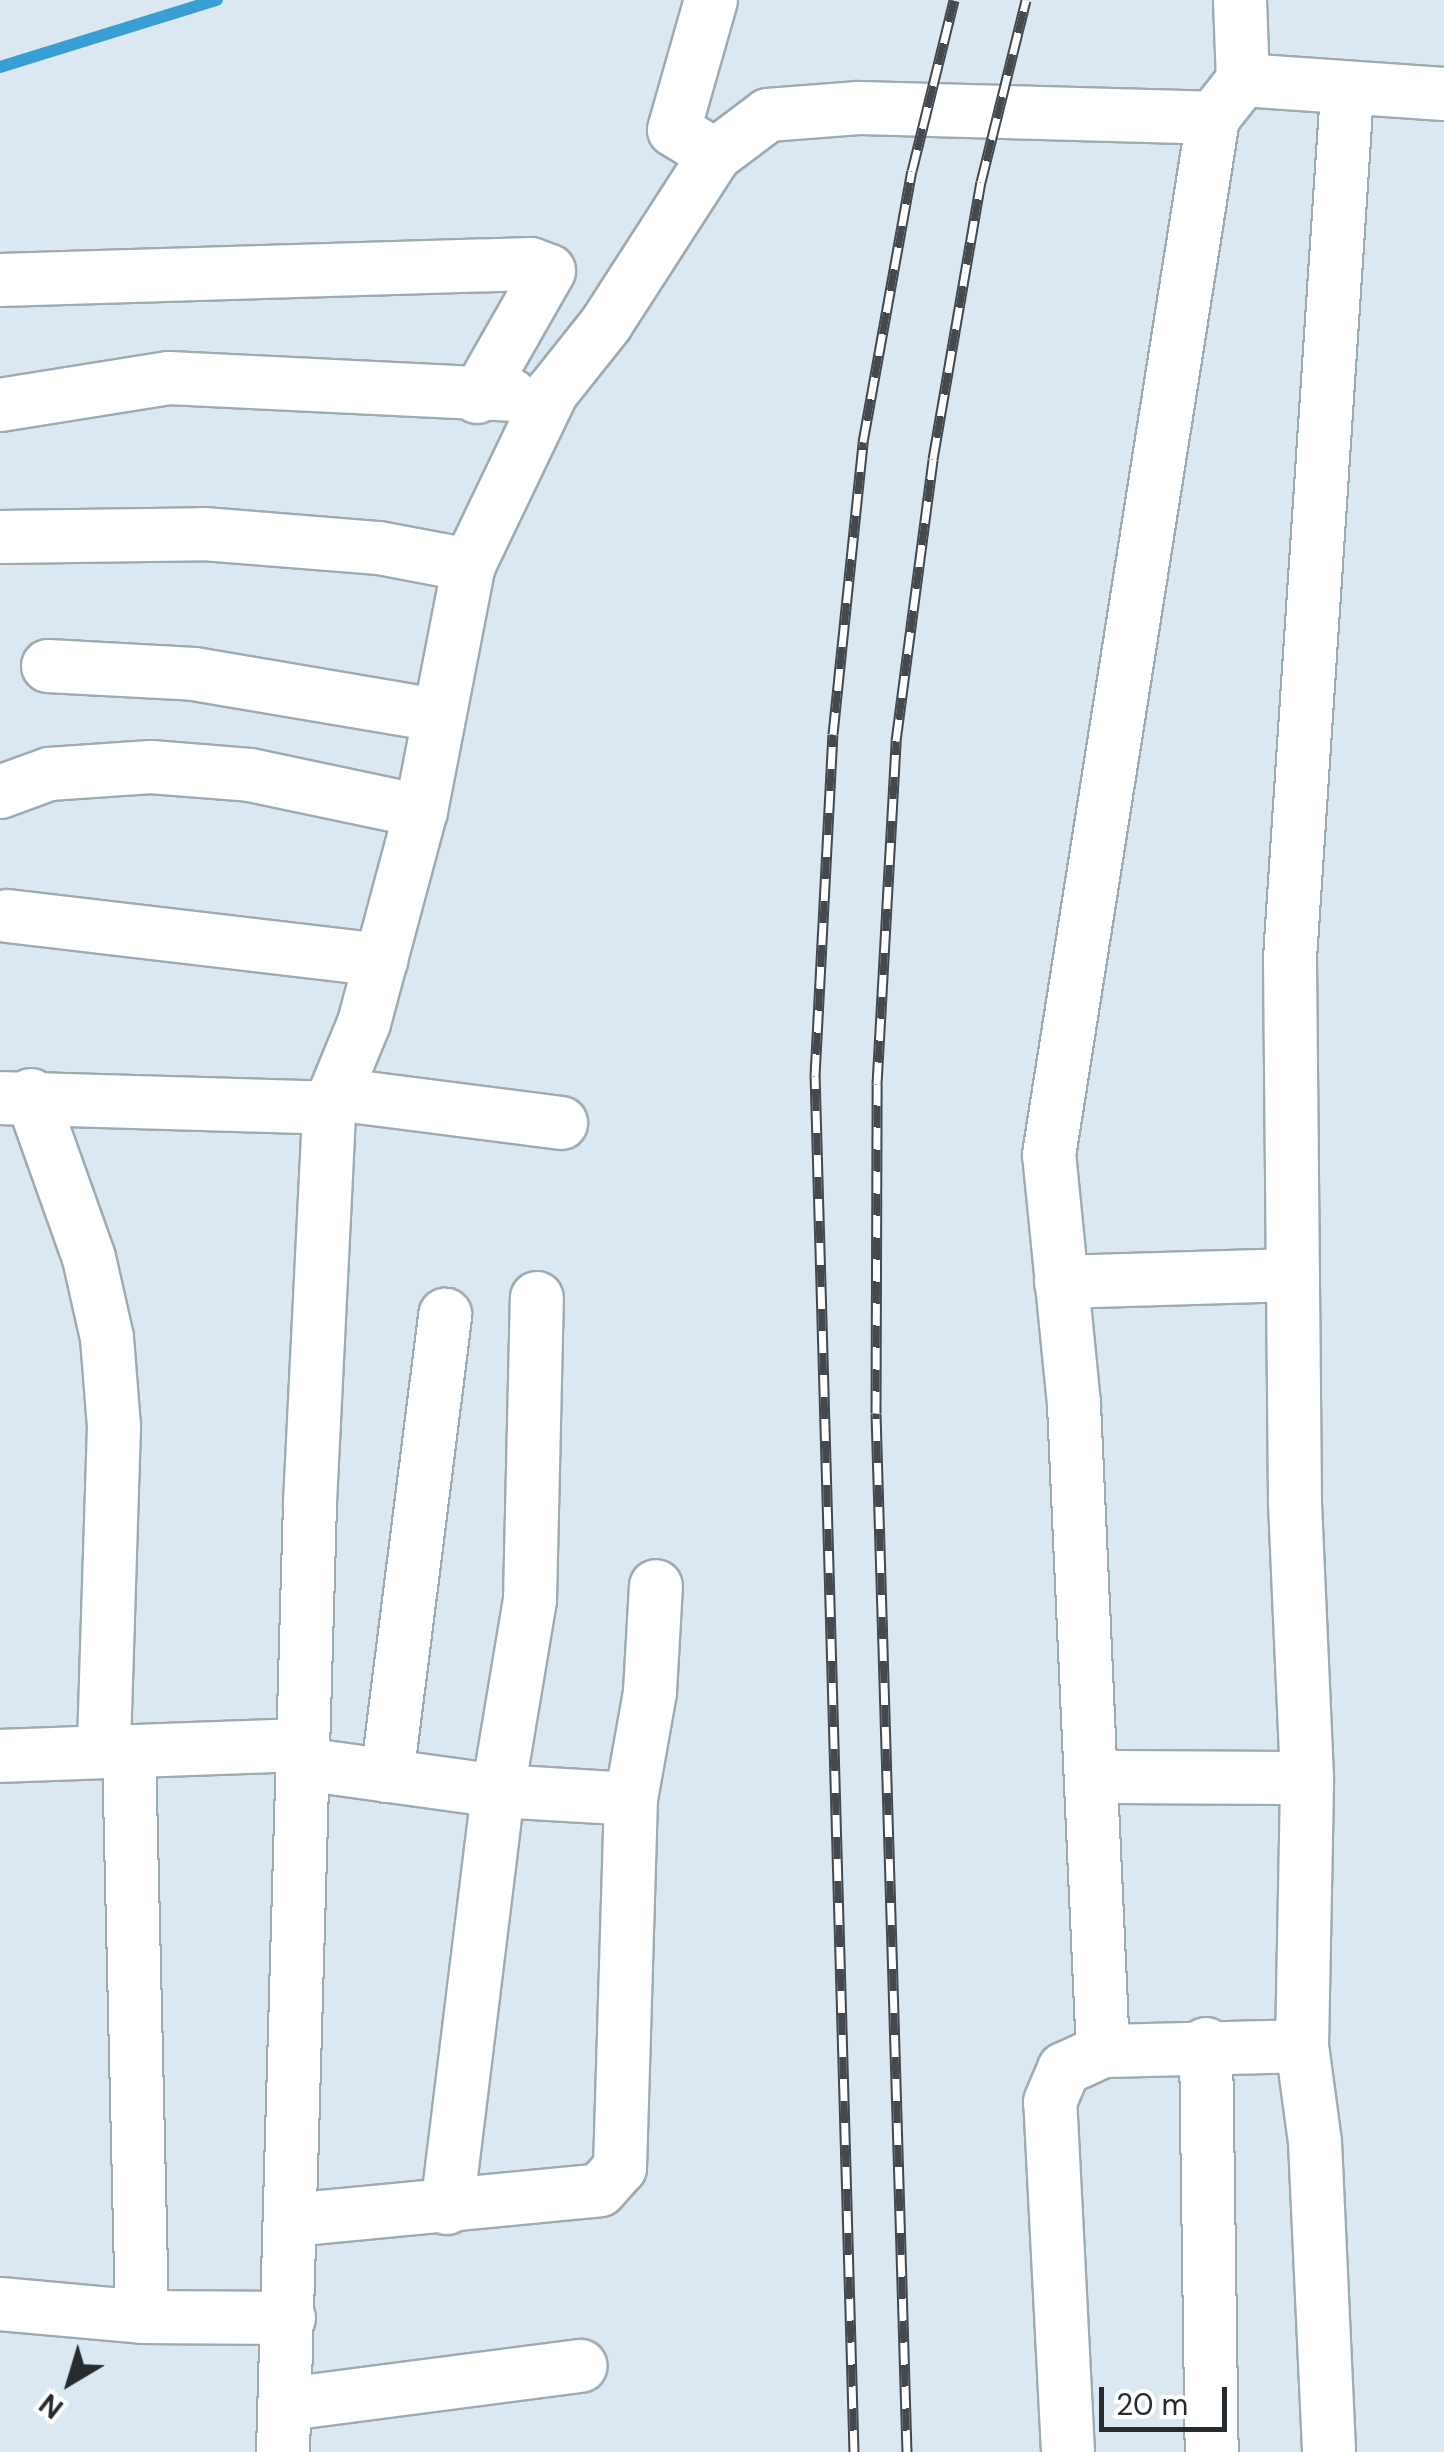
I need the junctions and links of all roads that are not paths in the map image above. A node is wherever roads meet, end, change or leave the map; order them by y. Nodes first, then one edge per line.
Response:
1 (711, 0) edge
2 (1240, 0) edge
3 (1347, 92) junction
4 (1444, 94) edge
5 (1228, 99) junction
6 (695, 142) junction
7 (0, 280) edge
8 (552, 392) junction
9 (478, 397) junction
10 (0, 405) edge
11 (0, 537) edge
12 (469, 565) junction
13 (48, 666) dead end
14 (436, 715) junction
15 (0, 792) edge
16 (421, 811) junction
17 (6, 916) dead end
18 (380, 960) junction
19 (16, 1096) edge
20 (332, 1101) junction
21 (560, 1123) dead end
22 (1293, 1275) junction
23 (1061, 1282) junction
24 (537, 1298) dead end
25 (445, 1315) dead end
26 (656, 1586) dead end
27 (116, 1751) junction
28 (303, 1755) junction
29 (0, 1756) edge
30 (387, 1776) junction
31 (1094, 1778) junction
32 (1307, 1778) junction
33 (498, 1791) junction
34 (631, 1799) junction
35 (1206, 2044) junction
36 (1302, 2046) junction
37 (1104, 2051) junction
38 (448, 2208) junction
39 (292, 2220) junction
40 (0, 2304) edge
41 (142, 2316) junction
42 (289, 2318) junction
43 (581, 2366) dead end
44 (285, 2428) edge
45 (1068, 2452) edge
46 (1212, 2452) edge
47 (1329, 2452) edge

1 - 6 street
2 - 5 street
3 - 4 street
3 - 5 street
3 - 22 street
5 - 6 street
5 - 23 street
6 - 8 street
7 - 9 street
8 - 9 street
8 - 12 street
9 - 10 street
11 - 12 street
12 - 14 street
13 - 14 street
14 - 16 street
15 - 16 street
16 - 18 street
17 - 18 street
18 - 20 street
19 - 20 street
19 - 27 street
20 - 21 street
20 - 28 street
22 - 23 street
22 - 32 street
23 - 31 street
24 - 33 street
25 - 30 street
26 - 34 street
27 - 28 street
27 - 29 street
27 - 41 street
28 - 30 street
28 - 39 street
30 - 33 street
31 - 32 street
31 - 37 street
32 - 36 street
33 - 34 street
33 - 38 street
34 - 38 street
35 - 36 street
35 - 37 street
35 - 46 street
36 - 47 street
37 - 45 street
38 - 39 street
39 - 42 street
40 - 41 street
41 - 42 street
42 - 44 street
43 - 44 street

